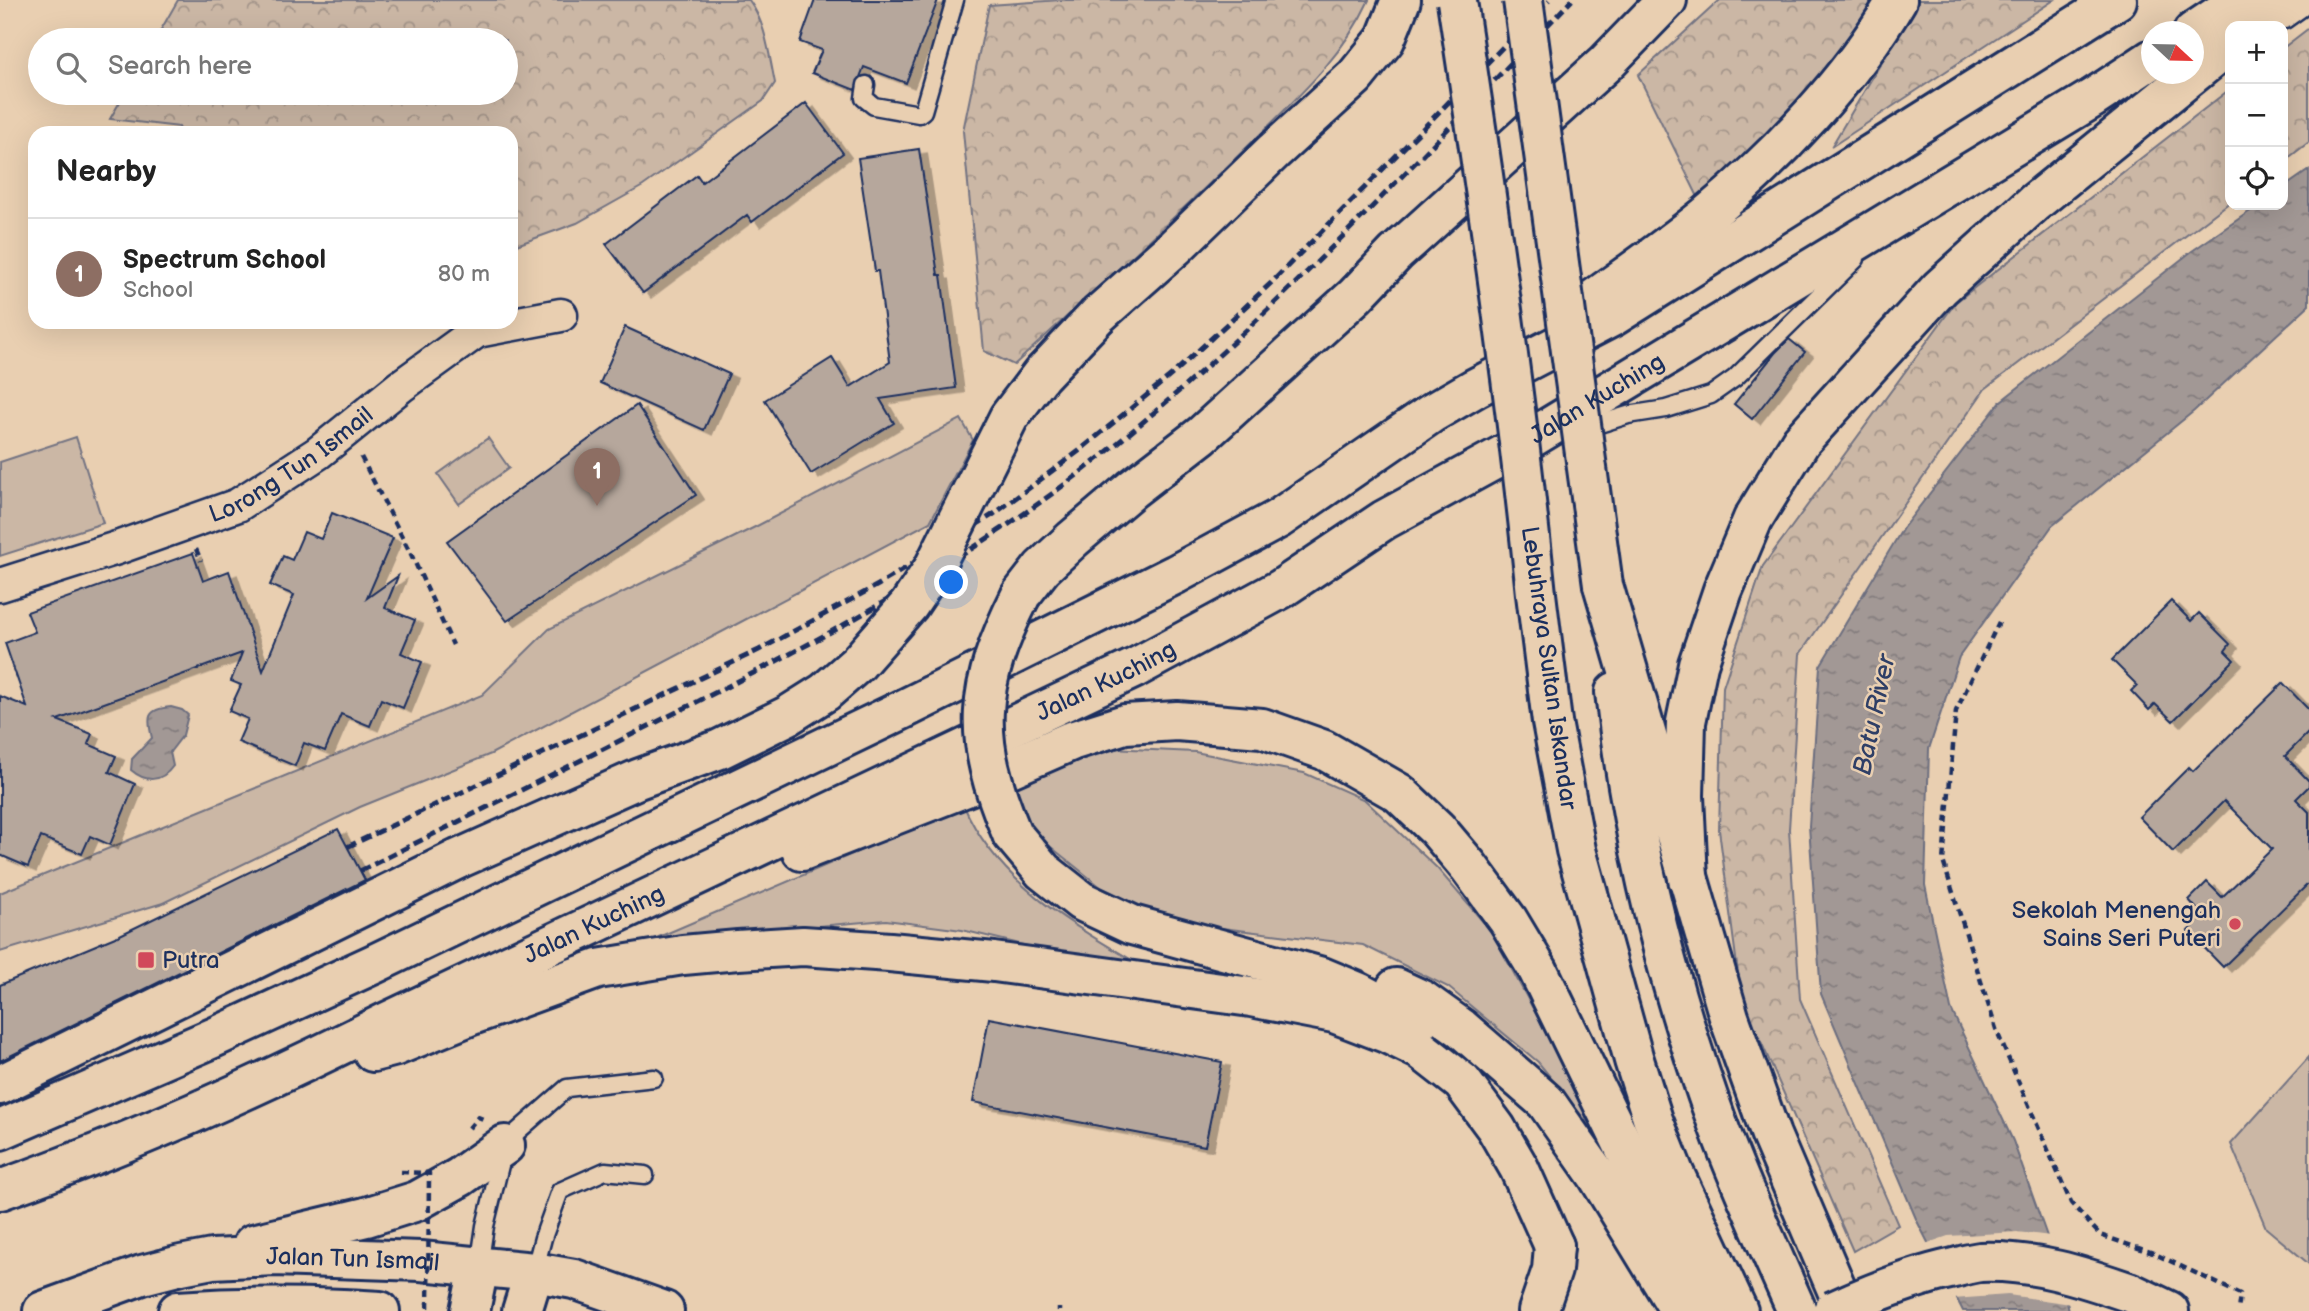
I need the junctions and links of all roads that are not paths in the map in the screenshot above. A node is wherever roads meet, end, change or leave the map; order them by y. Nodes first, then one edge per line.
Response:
1 (955, 0) edge
2 (1401, 0) edge
3 (1457, 0) edge
4 (1523, 0) edge
5 (1667, 0) edge
6 (1897, 0) edge
7 (2117, 0) edge
8 (2241, 0) edge
9 (2284, 0) edge
10 (2309, 3) edge
11 (2258, 21) edge
12 (2283, 21) edge
13 (2204, 25) edge
14 (2225, 48) edge
15 (2225, 61) edge
16 (2141, 66) edge
17 (866, 85) dead end
18 (2126, 130) junction
19 (1903, 213) junction
20 (561, 315) dead end
21 (518, 323) edge
22 (488, 329) edge
23 (1475, 388) junction
24 (1505, 454) junction
25 (0, 585) edge
26 (1603, 585) junction
27 (1688, 879) junction
28 (577, 932) junction
29 (1210, 947) junction
30 (276, 1078) junction
31 (654, 1078) dead end
32 (0, 1085) edge
33 (0, 1130) edge
34 (505, 1144) junction
35 (645, 1175) dead end
36 (0, 1190) edge
37 (1554, 1246) junction
38 (479, 1267) junction
39 (534, 1272) junction
40 (185, 1290) edge
41 (322, 1308) edge
42 (233, 1309) edge
43 (43, 1311) edge
44 (380, 1311) edge
45 (470, 1311) edge
46 (522, 1311) edge
47 (664, 1311) edge
48 (1538, 1311) edge
49 (1680, 1311) edge
50 (1708, 1311) edge
51 (1738, 1311) edge
52 (1797, 1311) edge
53 (1833, 1311) edge
54 (1846, 1311) edge
55 (2169, 1311) edge

1 - 17 lane
2 - 32 main road, bridge
3 - 51 main road, Lebuhraya Sultan Iskandar, bridge
4 - 26 main road, bridge
5 - 29 main road, bridge
6 - 23 main road
7 - 23 main road
8 - 13 main road
9 - 11 main road
10 - 12 lane
14 - 18 main road
15 - 18 lane
16 - 19 main road, Jalan Kuching
18 - 27 main road
19 - 24 main road, Jalan Kuching
19 - 24 lane
20 - 21 street, Lorong Tun Ismail
22 - 25 street, Lorong Tun Ismail
23 - 33 main road
24 - 28 main road, Jalan Kuching
26 - 27 main road
26 - 52 main road
27 - 54 main road
28 - 30 main road, Jalan Kuching
28 - 50 main road
29 - 37 main road
29 - 49 main road
30 - 36 main road, Jalan Kuching
30 - 37 main road
31 - 34 lane
34 - 38 lane
34 - 40 main road
35 - 39 lane
37 - 48 main road
38 - 39 main road, Jalan Tun Ismail
38 - 40 main road, Jalan Tun Ismail
38 - 45 main road
39 - 46 main road
39 - 47 main road, Jalan Tun Ismail
40 - 42 main road, Jalan Tun Ismail
40 - 43 main road, Jalan Tun Ismail
41 - 42 main road, Jalan Tun Ismail
41 - 44 main road, Jalan Tun Ismail
53 - 55 main road, bridge

